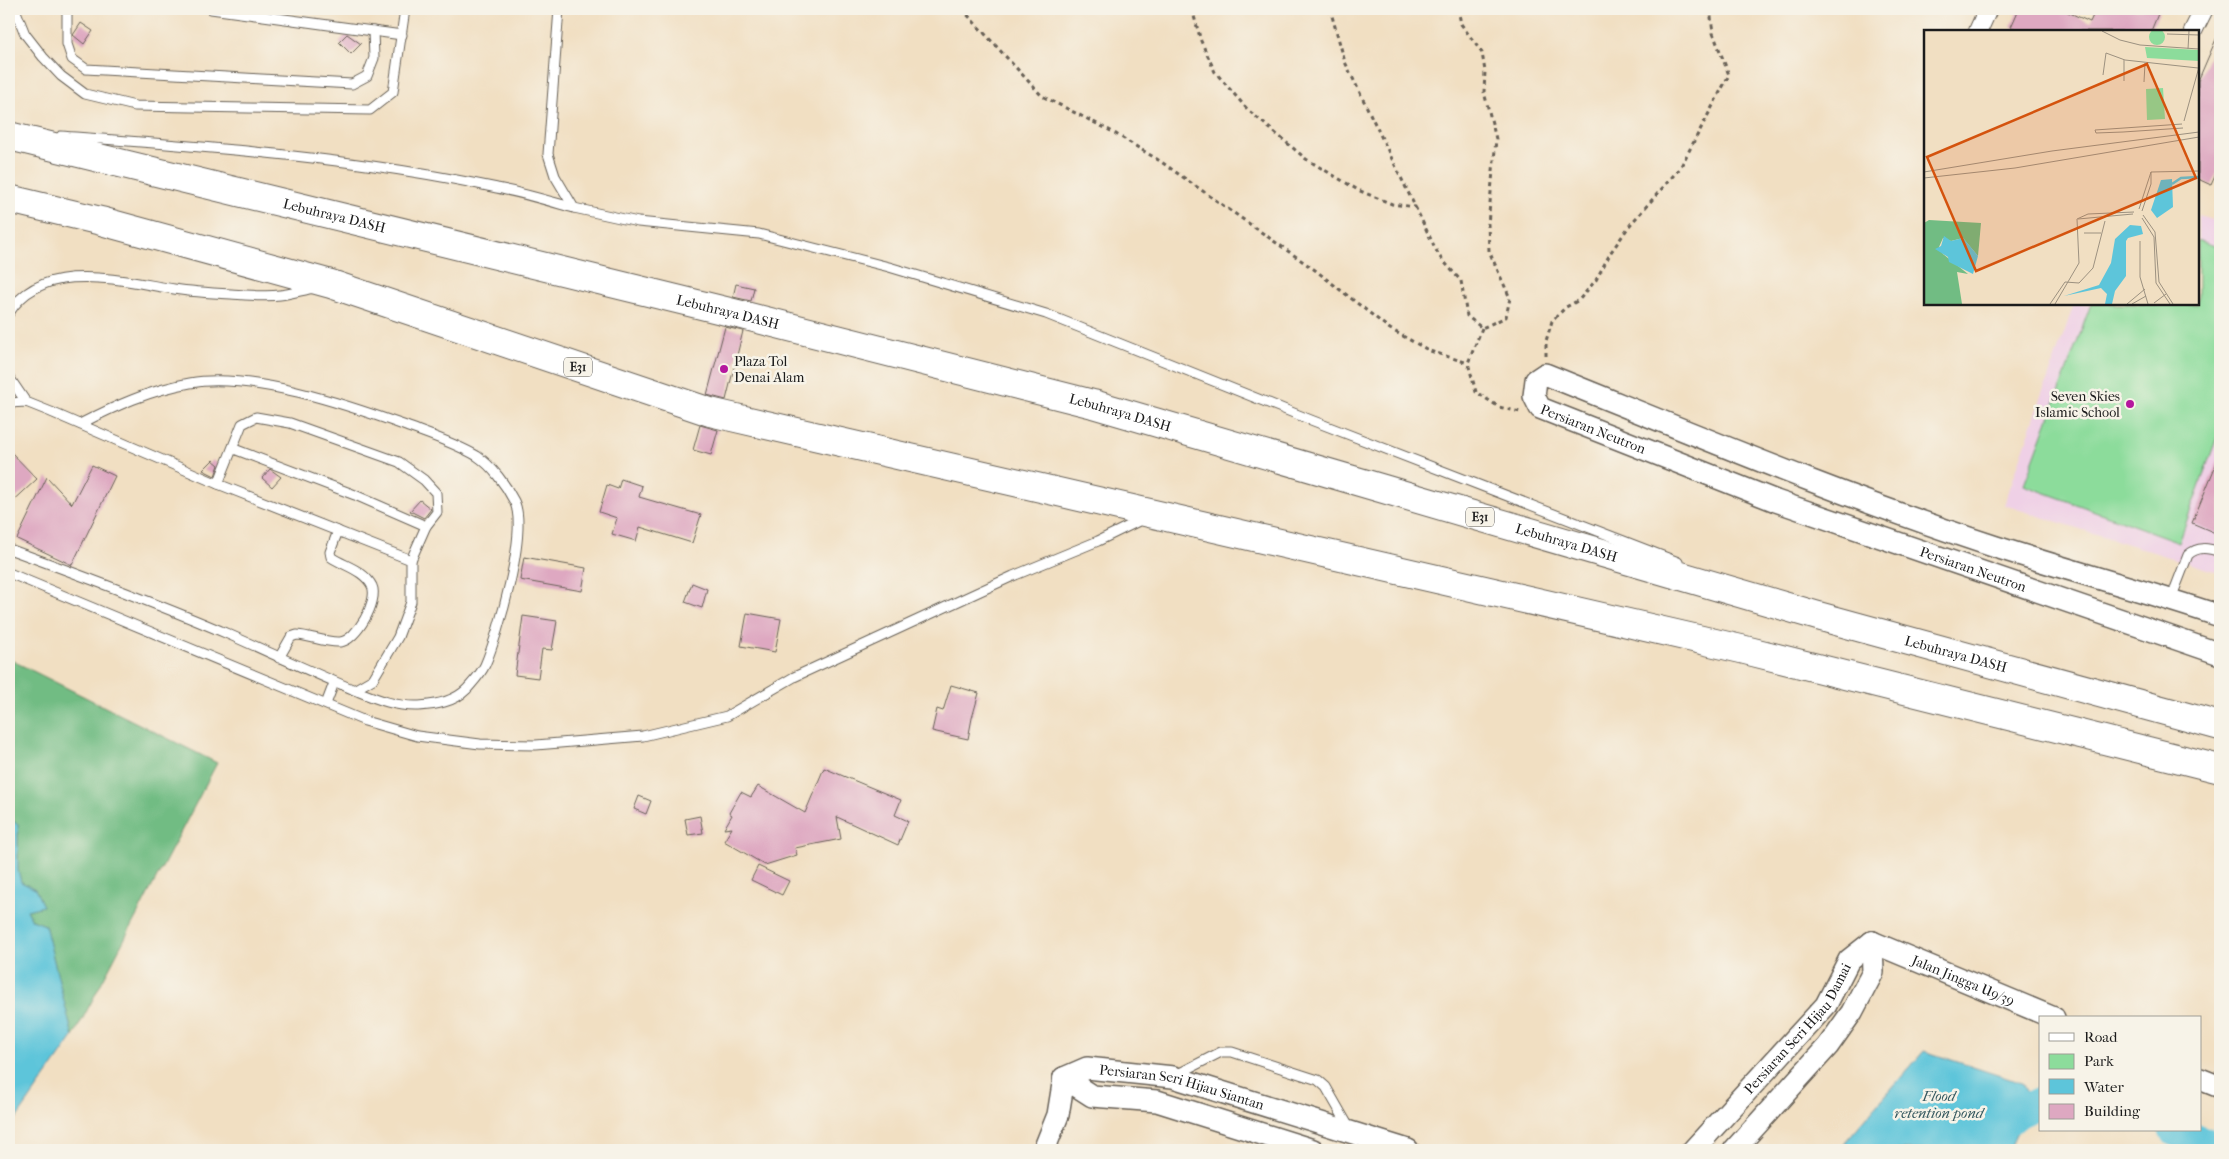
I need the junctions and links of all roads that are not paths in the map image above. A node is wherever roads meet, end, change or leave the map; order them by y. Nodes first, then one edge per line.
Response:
1 (15, 9) edge
2 (67, 9) edge
3 (211, 9) edge
4 (405, 9) edge
5 (559, 9) edge
6 (1988, 9) edge
7 (2204, 9) edge
8 (234, 10) edge
9 (261, 12) edge
10 (1978, 30) edge
11 (2194, 30) edge
12 (373, 31) junction
13 (402, 35) junction
14 (9, 134) edge
15 (9, 199) edge
16 (574, 208) junction
17 (331, 284) junction
18 (9, 313) edge
19 (9, 377) edge
20 (26, 402) junction
21 (9, 403) edge
22 (80, 424) junction
23 (234, 449) junction
24 (218, 484) junction
25 (1154, 514) junction
26 (426, 526) junction
27 (338, 531) junction
28 (9, 549) edge
29 (2220, 552) edge
30 (412, 560) junction
31 (1689, 566) dead end
32 (9, 573) edge
33 (1708, 573) dead end
34 (2171, 599) junction
35 (1818, 616) junction
36 (2220, 616) edge
37 (2220, 654) edge
38 (279, 658) junction
39 (334, 683) junction
40 (354, 690) junction
41 (326, 704) junction
42 (2220, 726) edge
43 (2220, 768) edge
44 (1872, 942) junction
45 (2049, 1016) edge
46 (1173, 1077) junction
47 (1064, 1078) junction
48 (2202, 1080) edge
49 (2220, 1087) edge
50 (1352, 1133) junction
51 (1044, 1150) edge
52 (1313, 1150) edge
53 (1408, 1150) edge
54 (1693, 1150) edge
55 (1734, 1150) edge

1 - 13 lane
2 - 12 lane
3 - 8 lane
4 - 13 lane
5 - 16 lane
6 - 10 street
7 - 11 street
8 - 9 lane
9 - 12 lane
12 - 13 lane
14 - 16 lane
14 - 35 highway, Lebuhraya DASH / E31
15 - 17 highway, E31
16 - 31 lane
17 - 18 lane
17 - 25 highway, E31
19 - 20 lane
20 - 21 lane
20 - 22 lane
22 - 24 lane
22 - 40 lane
23 - 24 lane
23 - 26 lane
23 - 26 lane
24 - 27 lane
25 - 41 lane
25 - 43 highway, E31
26 - 30 lane
27 - 30 lane
27 - 38 lane
28 - 38 lane
29 - 34 lane
30 - 40 lane
32 - 41 lane
33 - 35 lane
34 - 36 street
34 - 37 street, Persiaran Neutron
35 - 42 highway, Lebuhraya DASH / E31
38 - 39 lane
39 - 40 lane
39 - 41 lane
44 - 45 street, Jalan Jingga U9/39
44 - 54 street, Persiaran Seri Hijau Damai
44 - 55 street, Persiaran Seri Hijau Damai
46 - 47 street, Persiaran Seri Hijau Siantan
46 - 50 street, Persiaran Seri Hijau Siantan
46 - 50 lane
47 - 51 street
47 - 52 street, Persiaran Seri Hijau Siantan
48 - 49 street
50 - 53 street, Persiaran Seri Hijau Siantan

